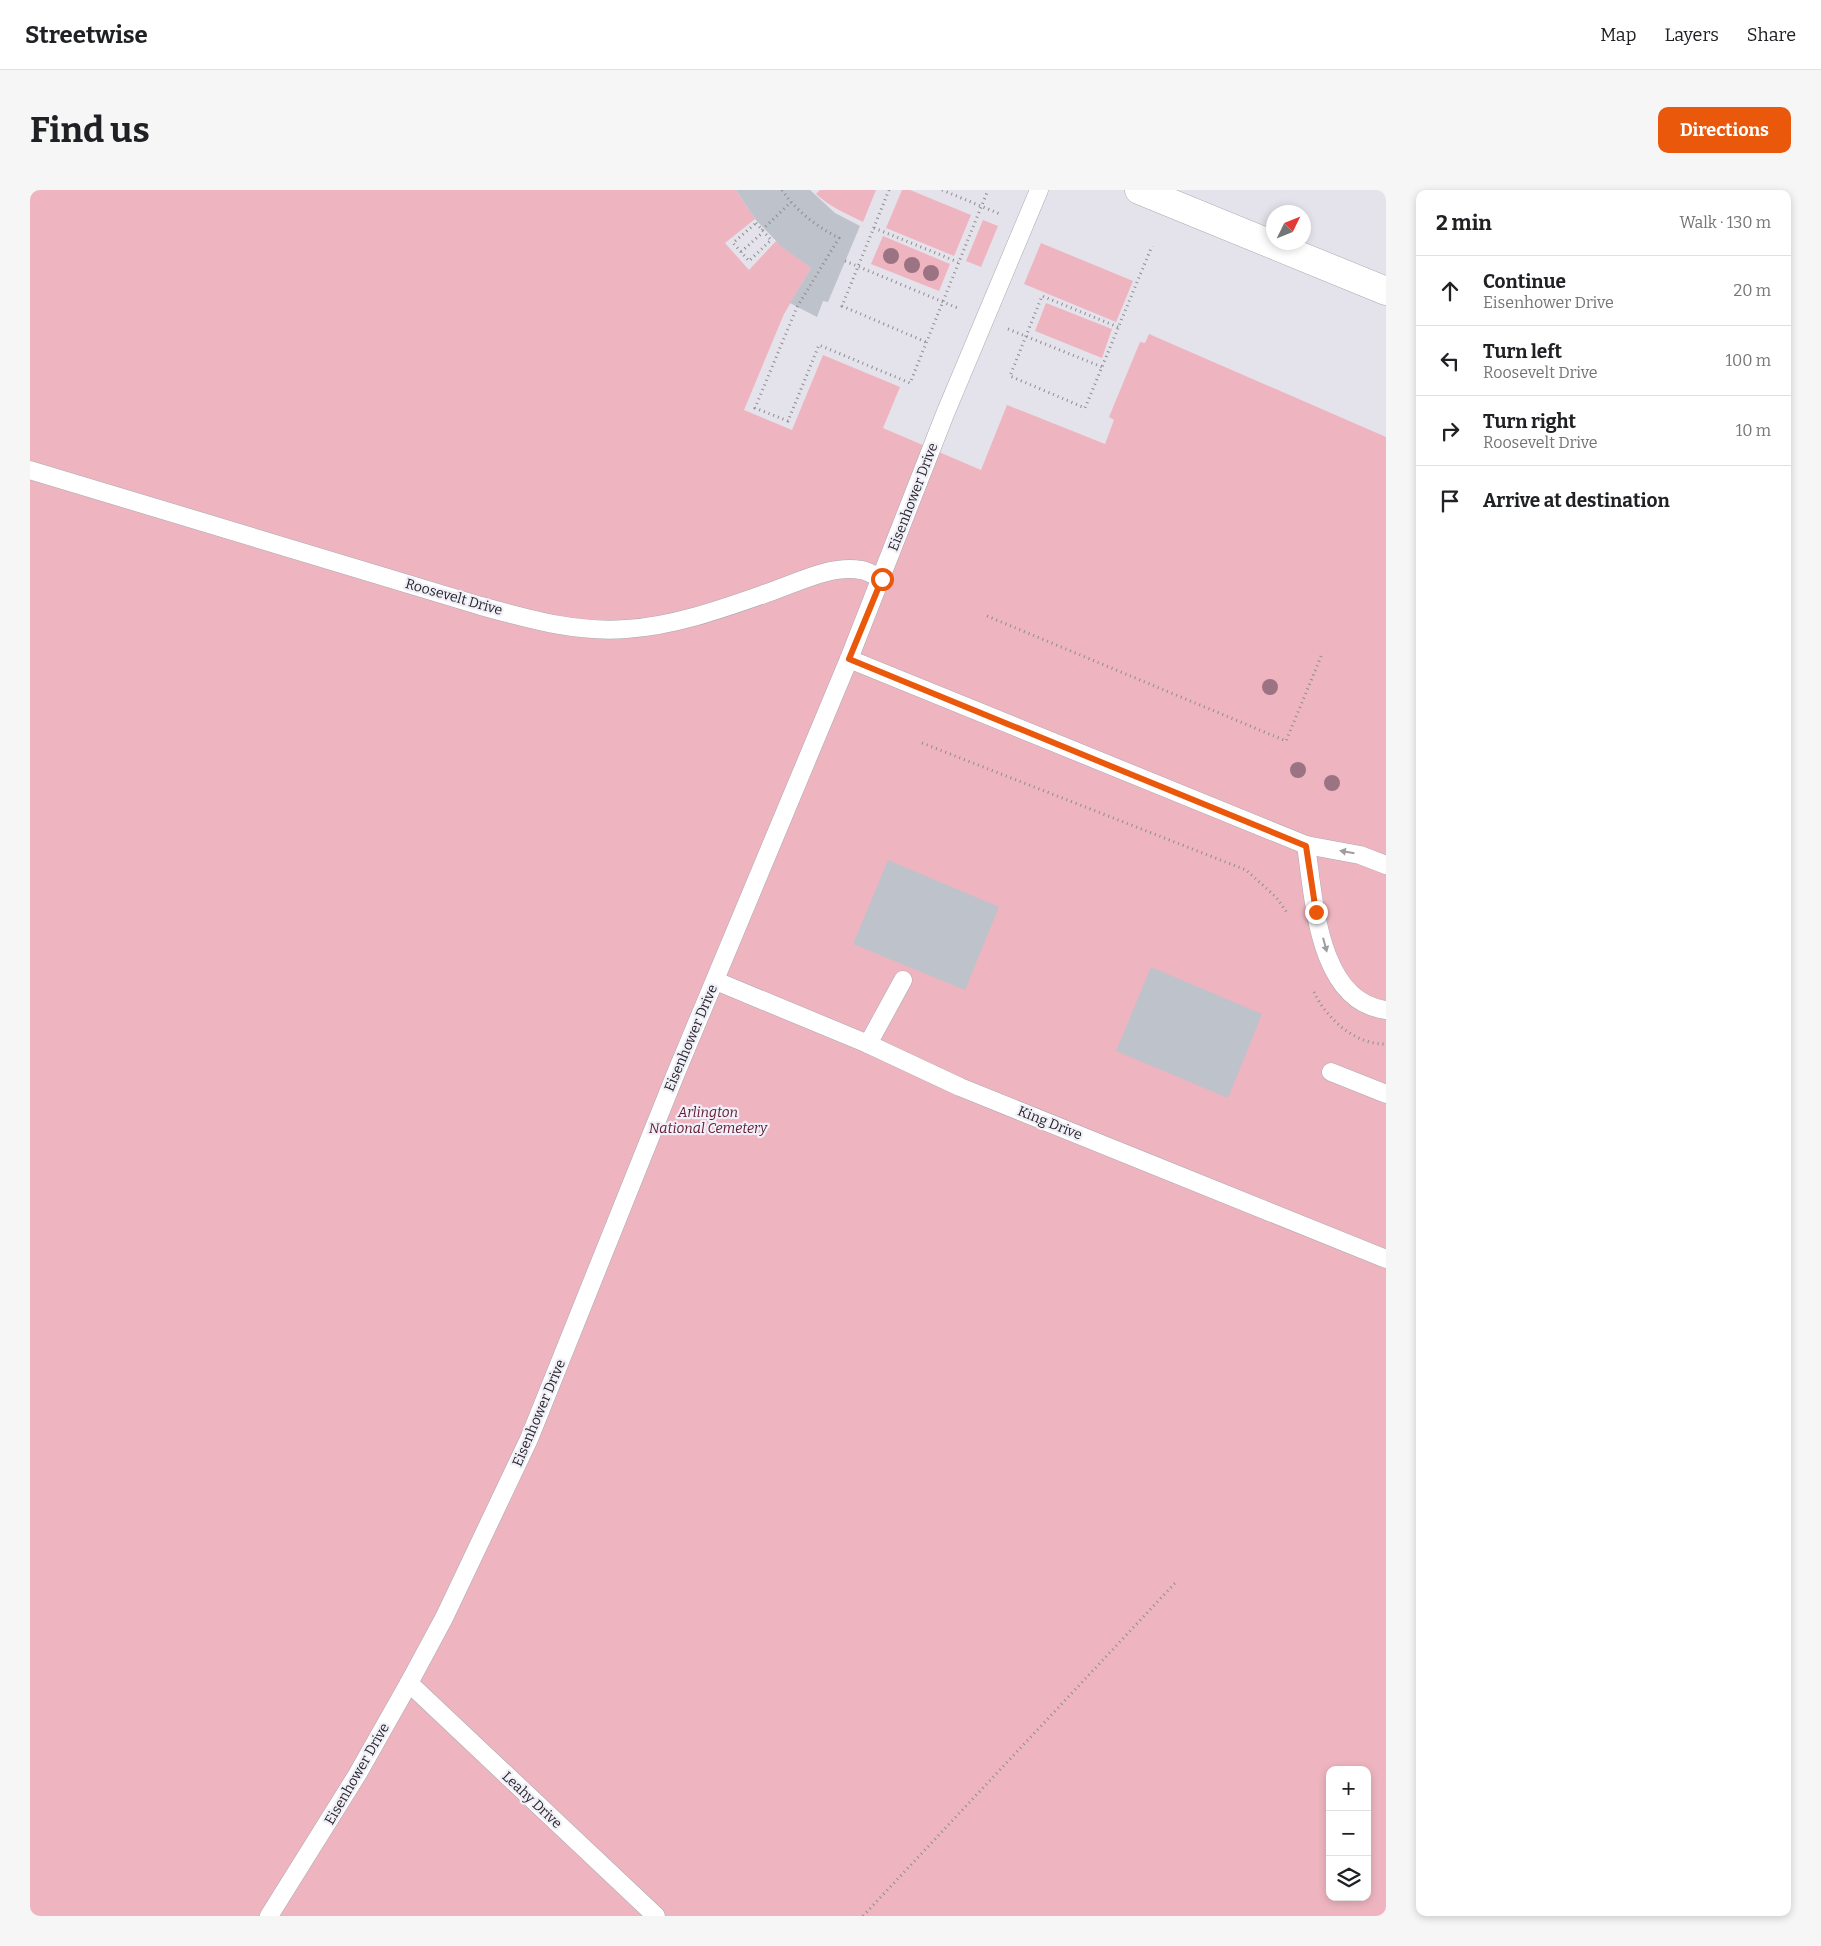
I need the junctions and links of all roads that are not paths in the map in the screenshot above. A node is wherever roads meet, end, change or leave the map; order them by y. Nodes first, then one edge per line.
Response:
1 (1038, 190) edge
2 (1139, 190) edge
3 (1386, 291) edge
4 (30, 470) edge
5 (882, 579) junction
6 (849, 659) junction
7 (1306, 846) junction
8 (1386, 865) edge
9 (903, 980) dead end
10 (716, 981) junction
11 (1386, 1010) edge
12 (868, 1044) junction
13 (1331, 1072) dead end
14 (1386, 1094) edge
15 (1386, 1259) edge
16 (409, 1683) junction
17 (269, 1916) edge
18 (656, 1916) edge

1 - 5 lane, Eisenhower Drive
2 - 3 street
4 - 5 lane, Roosevelt Drive
5 - 6 lane, Eisenhower Drive
6 - 7 lane
6 - 10 lane, Eisenhower Drive
8 -> 7 lane
7 -> 11 lane
9 - 12 lane
10 - 12 lane, King Drive
10 - 16 lane, Eisenhower Drive
12 - 15 lane, King Drive
13 - 14 lane
16 - 17 lane, Eisenhower Drive
16 - 18 lane, Leahy Drive

